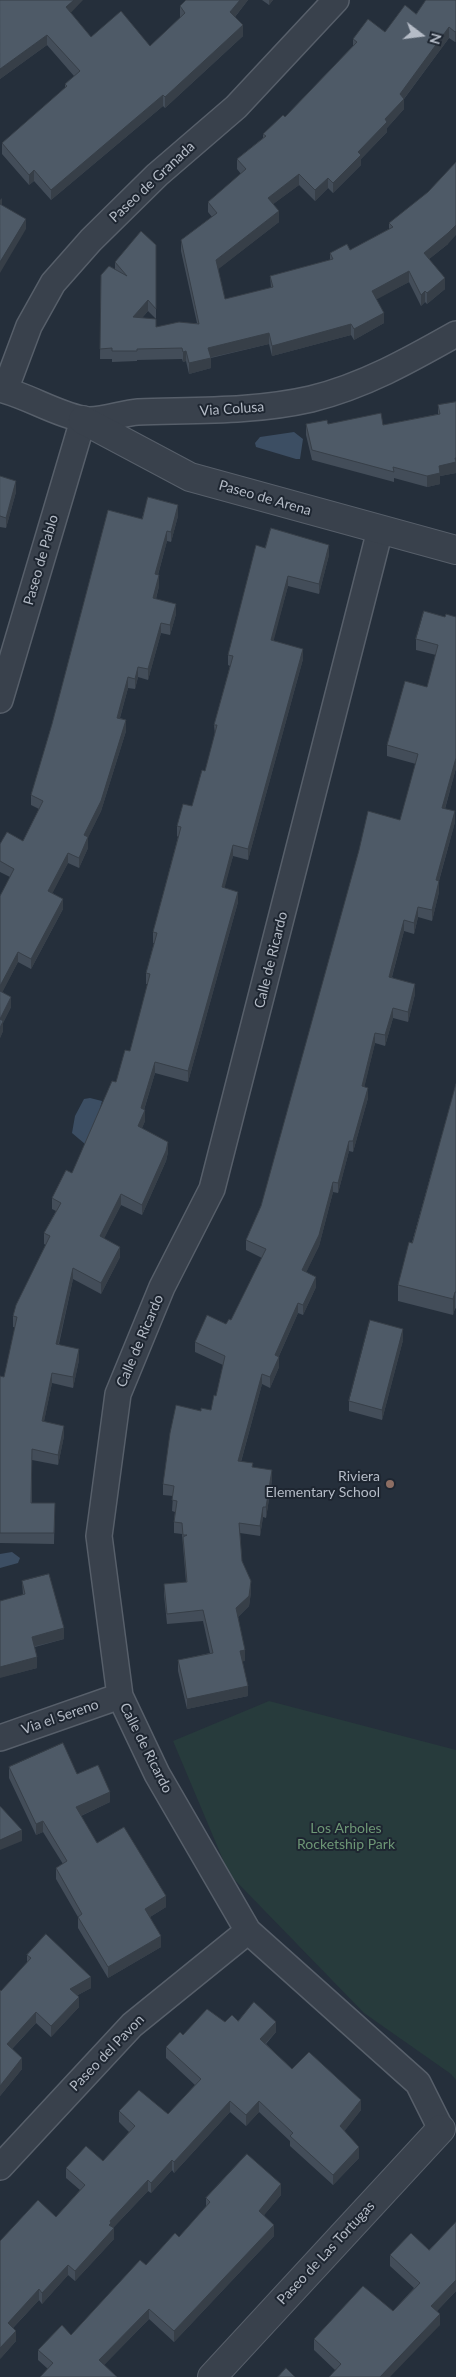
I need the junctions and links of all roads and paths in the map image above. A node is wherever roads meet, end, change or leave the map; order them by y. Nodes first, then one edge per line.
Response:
1 (336, 0) edge
2 (456, 334) edge
3 (3, 390) edge
4 (83, 420) junction
5 (380, 530) junction
6 (456, 550) edge
7 (0, 700) edge
8 (120, 1696) junction
9 (0, 1738) edge
10 (248, 1931) junction
11 (441, 2129) joint
12 (0, 2167) edge
13 (212, 2377) edge

1 - 3 street, Paseo de Granada
2 - 4 street, Via Colusa
3 - 4 street
4 - 5 street, Paseo de Arena
4 - 7 street, Paseo de Pablo
5 - 6 street, Paseo de Arena
5 - 8 street, Calle de Ricardo
8 - 9 street, Via el Sereno
8 - 10 street, Calle de Ricardo
10 - 11 street, Calle de Ricardo
10 - 12 street, Paseo del Pavon
11 - 13 street, Paseo de Las Tortugas

